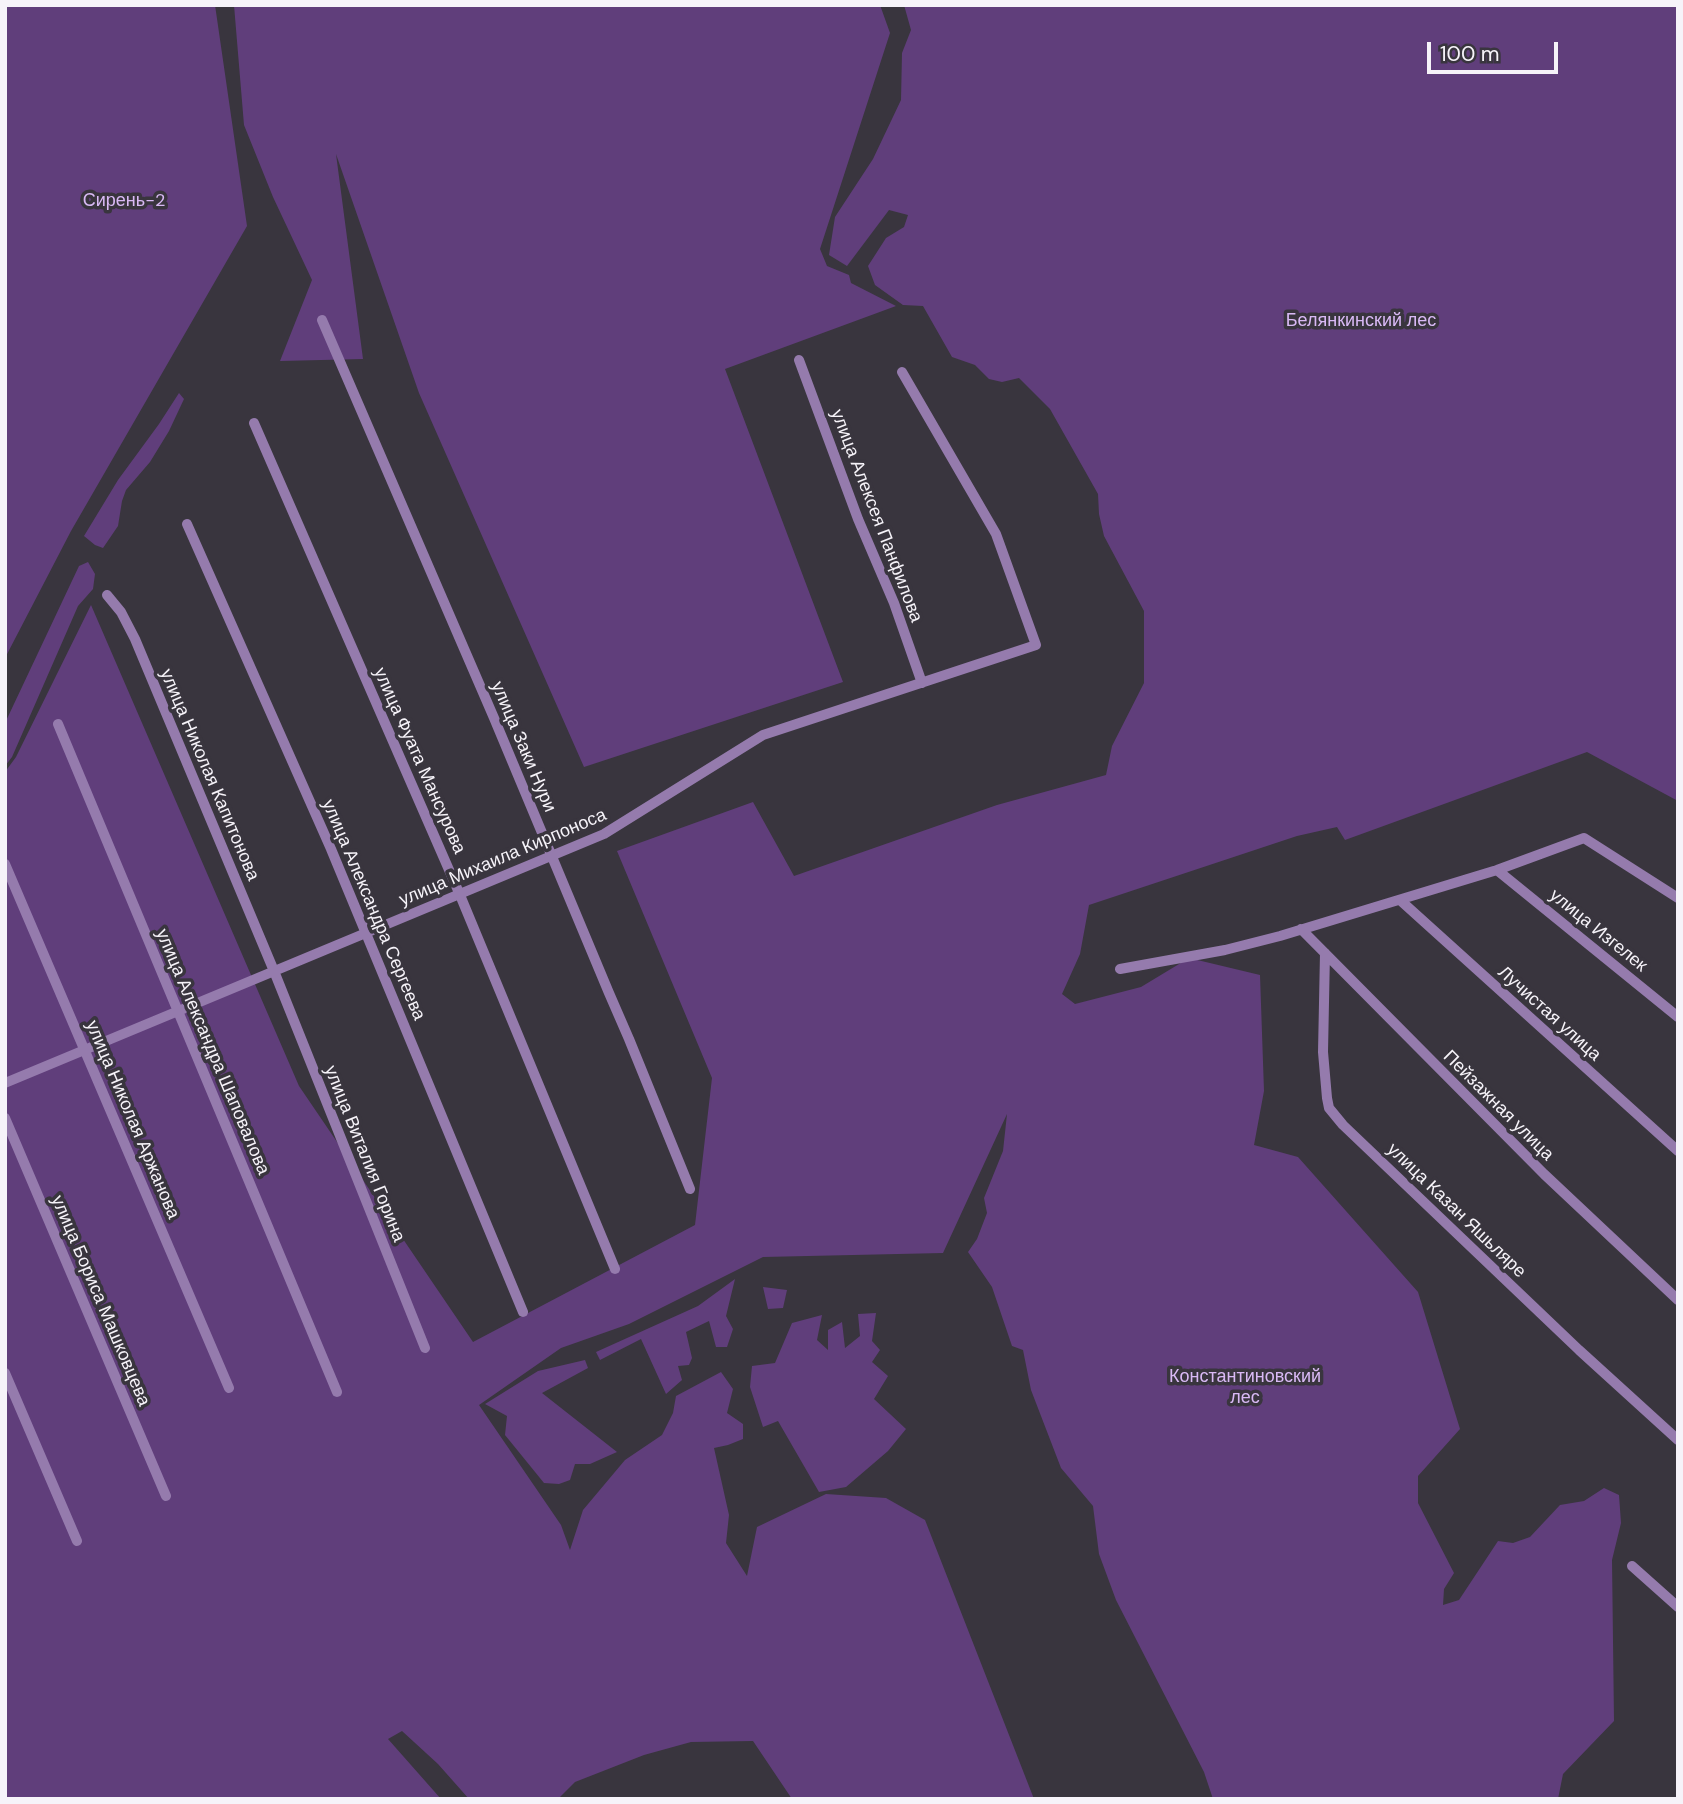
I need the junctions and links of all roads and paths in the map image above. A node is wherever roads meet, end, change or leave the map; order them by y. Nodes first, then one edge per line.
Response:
1 (322, 320) dead end
2 (799, 360) dead end
3 (902, 372) dead end
4 (254, 423) dead end
5 (187, 524) dead end
6 (107, 595) dead end
7 (922, 683) junction
8 (58, 724) dead end
9 (552, 857) junction
10 (5, 864) edge
11 (1497, 870) junction
12 (460, 895) junction
13 (1678, 898) edge
14 (1400, 900) junction
15 (1301, 929) junction
16 (367, 934) junction
17 (1325, 953) junction
18 (1120, 969) dead end
19 (274, 971) junction
20 (178, 1011) junction
21 (1678, 1017) edge
22 (85, 1050) junction
23 (5, 1083) edge
24 (5, 1118) edge
25 (1678, 1152) edge
26 (690, 1189) dead end
27 (615, 1269) dead end
28 (1678, 1300) edge
29 (523, 1312) dead end
30 (425, 1348) dead end
31 (5, 1373) edge
32 (229, 1388) dead end
33 (337, 1392) dead end
34 (1678, 1440) edge
35 (166, 1496) dead end
36 (77, 1541) dead end
37 (1632, 1566) dead end
38 (1678, 1607) edge

1 - 9 street, улица Заки Нури
2 - 7 street, улица Алексея Панфилова
3 - 7 street, улица Михаила Кирпоноса
4 - 12 street, улица Фуата Мансурова
5 - 16 street, улица Александра Сергеева
6 - 19 street, улица Николая Капитонова
7 - 9 street, улица Михаила Кирпоноса
8 - 20 street, улица Александра Шаповалова
9 - 12 street, улица Михаила Кирпоноса
9 - 26 street, улица Заки Нури
10 - 22 street, улица Николая Аржанова
11 - 13 street
11 - 14 street
11 - 21 street, улица Изгелек
12 - 16 street, улица Михаила Кирпоноса
12 - 27 street, улица Фуата Мансурова
14 - 15 street
14 - 25 street, Лучистая улица
15 - 17 street, Пейзажная улица
15 - 18 street
16 - 19 street, улица Михаила Кирпоноса
16 - 29 street, улица Александра Сергеева
17 - 28 street, Пейзажная улица
17 - 34 street, улица Казан Яшьляре
19 - 20 street, улица Михаила Кирпоноса
19 - 30 street, улица Виталия Горина
20 - 22 street, улица Михаила Кирпоноса
20 - 33 street, улица Александра Шаповалова
22 - 23 street, улица Михаила Кирпоноса
22 - 32 street, улица Николая Аржанова
24 - 35 street, улица Бориса Машковцева
31 - 36 street
37 - 38 street

